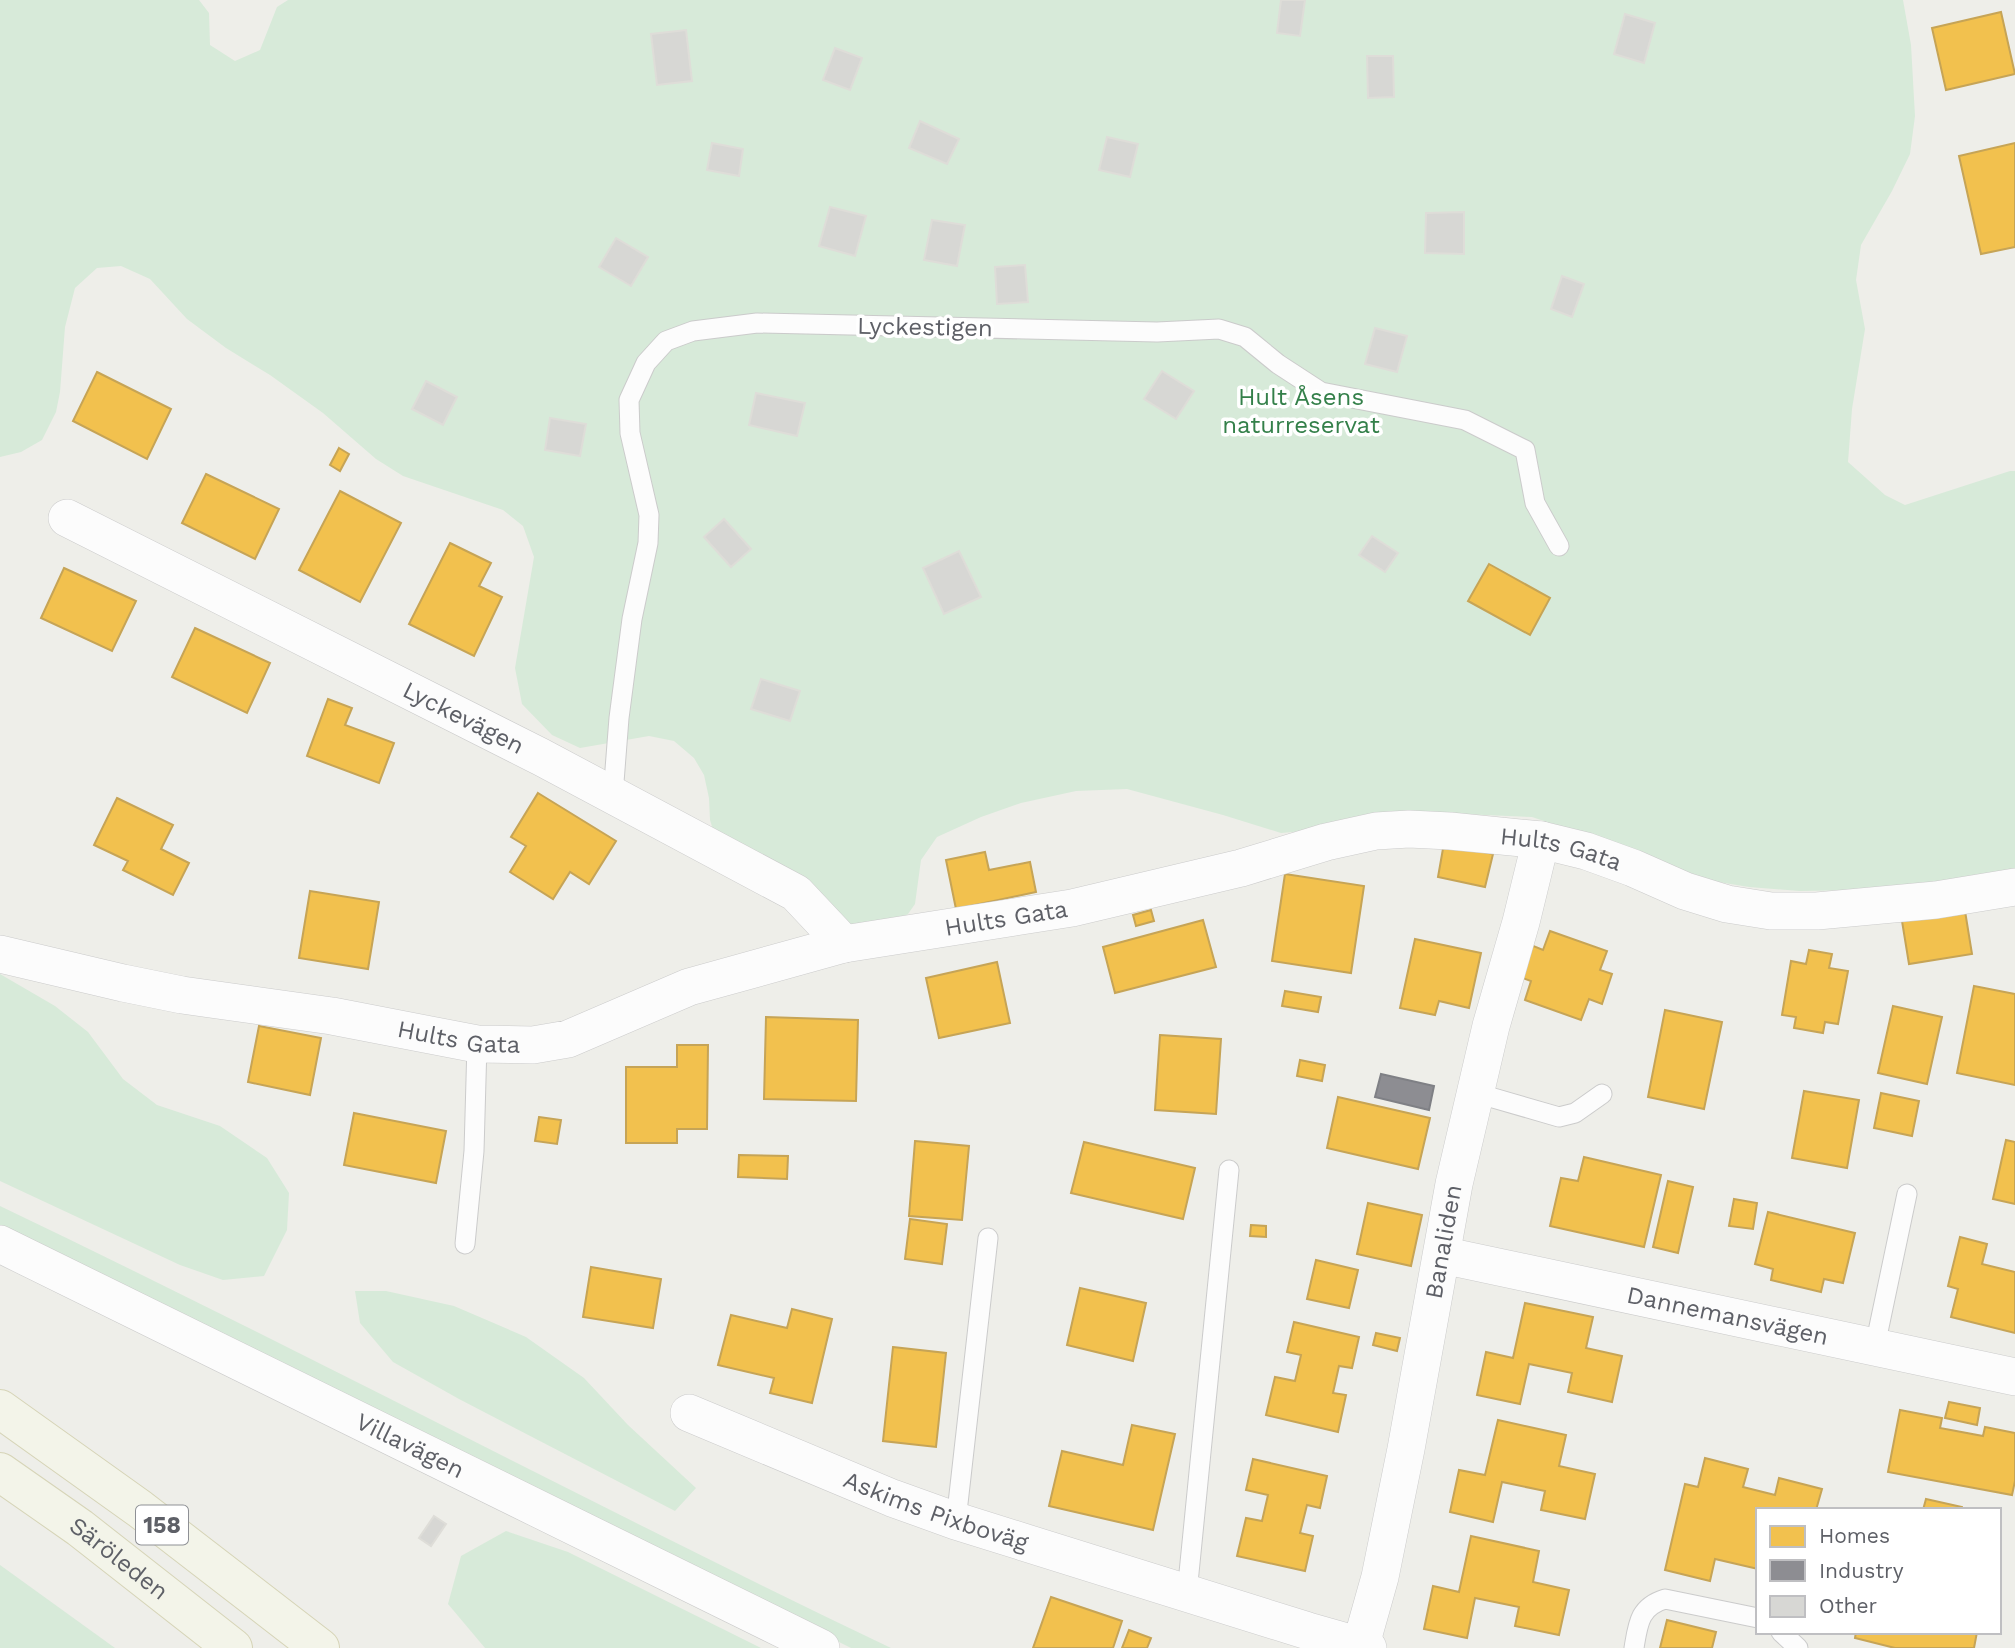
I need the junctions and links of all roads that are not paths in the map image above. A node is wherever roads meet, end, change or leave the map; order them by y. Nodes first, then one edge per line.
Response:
1 (67, 518) dead end
2 (1559, 546) dead end
3 (613, 795) junction
4 (1541, 840) junction
5 (2015, 887) edge
6 (844, 944) junction
7 (0, 954) edge
8 (477, 1044) junction
9 (1476, 1093) junction
10 (1602, 1094) dead end
11 (1229, 1170) dead end
12 (1907, 1194) dead end
13 (988, 1238) dead end
14 (0, 1244) edge
15 (464, 1244) dead end
16 (1442, 1255) junction
17 (1875, 1346) junction
18 (2015, 1377) edge
19 (0, 1409) edge
20 (689, 1413) dead end
21 (0, 1472) edge
22 (956, 1521) junction
23 (1187, 1593) junction
24 (1756, 1618) edge
25 (1783, 1634) edge
26 (1363, 1647) edge
27 (233, 1648) edge
28 (320, 1648) edge
29 (821, 1648) edge
30 (1634, 1648) edge
31 (1798, 1648) edge

1 - 3 street, Lyckevägen
2 - 3 lane, Lyckestigen
3 - 6 street, Lyckevägen
4 - 5 street, Hults Gata
4 - 6 street, Hults Gata
4 - 9 street, Banaliden
6 - 8 street, Hults Gata
7 - 8 street, Hults Gata
8 - 15 lane
9 - 10 lane
9 - 16 street, Banaliden
11 - 23 lane
12 - 17 lane
13 - 22 lane
14 - 29 street, Villavägen
16 - 17 street, Dannemansvägen
16 - 26 street, Banaliden
17 - 18 street, Dannemansvägen
19 - 28 main road, Säröleden / 158
20 - 22 street, Askims Pixboväg
21 - 27 main road, Säröleden / 158
22 - 23 street, Askims Pixboväg
23 - 26 street, Askims Pixboväg
24 - 30 lane
25 - 31 lane

